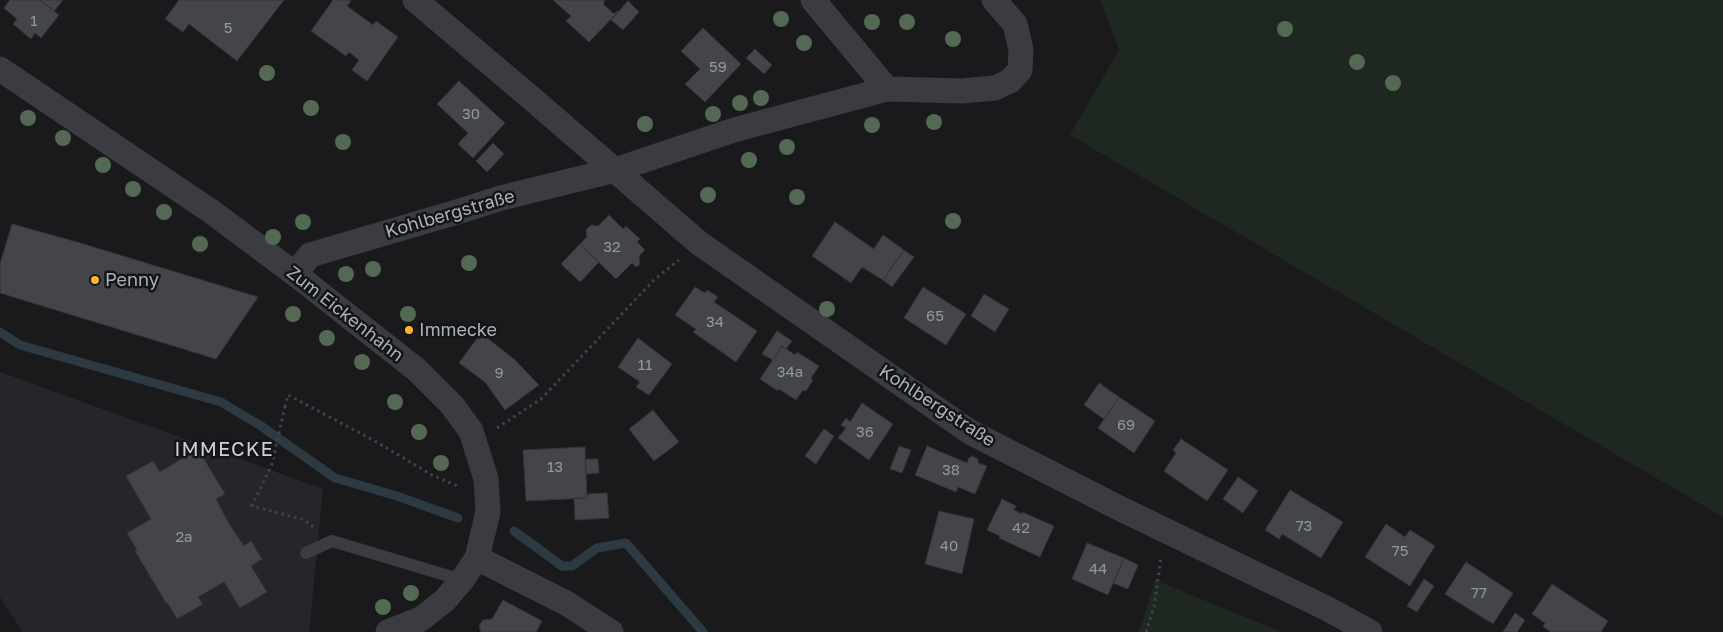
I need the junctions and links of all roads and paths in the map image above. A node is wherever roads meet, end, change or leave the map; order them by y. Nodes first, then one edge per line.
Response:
1 (415, 0) edge
2 (813, 0) edge
3 (994, 0) edge
4 (0, 69) edge
5 (887, 89) junction
6 (615, 170) junction
7 (699, 243) junction
8 (295, 274) junction
9 (476, 442) junction
10 (466, 490) dead end
11 (332, 541) junction
12 (306, 553) dead end
13 (1162, 554) dead end
14 (477, 558) junction
15 (462, 580) junction
16 (388, 632) edge
17 (611, 632) edge
18 (1146, 632) edge
19 (1370, 632) edge

1 - 6 street, Kohlbergstraße
2 - 5 street
3 - 5 street, Kohlbergstraße
4 - 8 street, Zum Eickenhahn
5 - 6 street, Kohlbergstraße
6 - 7 street, Kohlbergstraße
6 - 8 street, Kohlbergstraße
7 - 9 path
7 - 19 street, Kohlbergstraße
8 - 9 street, Zum Eickenhahn
9 - 14 street, Zum Eickenhahn
10 - 11 path
11 - 12 lane
11 - 15 lane
13 - 18 path
14 - 15 street, Zum Eickenhahn
14 - 17 street
15 - 16 street, Zum Eickenhahn

